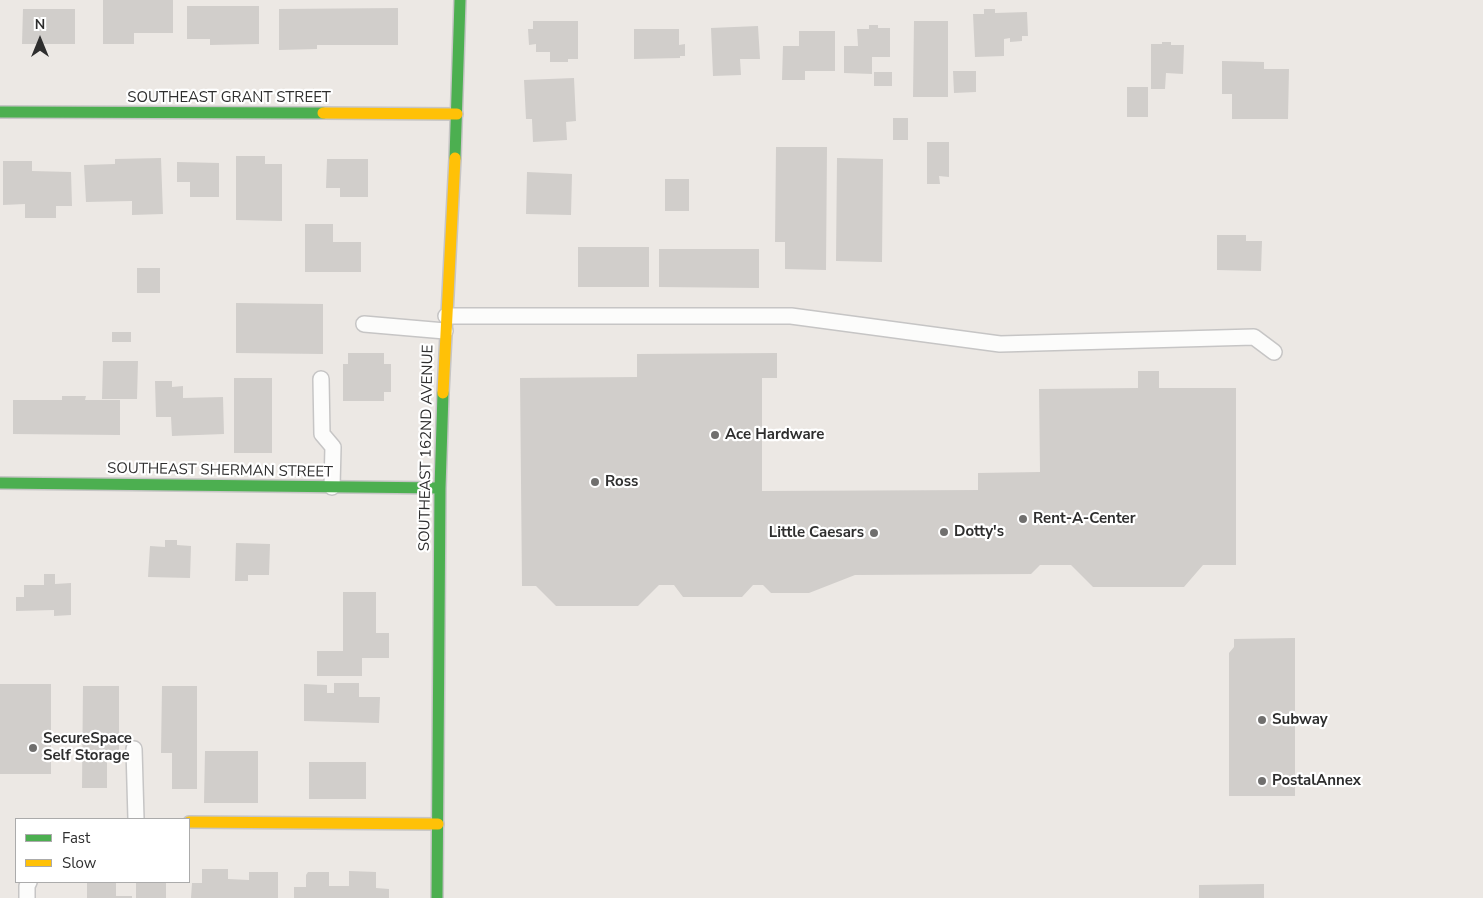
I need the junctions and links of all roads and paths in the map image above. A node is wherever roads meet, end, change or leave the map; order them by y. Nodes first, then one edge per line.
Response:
1 (460, 0) edge
2 (0, 112) edge
3 (457, 114) junction
4 (364, 324) dead end
5 (446, 324) junction
6 (1274, 352) dead end
7 (321, 379) dead end
8 (0, 483) edge
9 (332, 487) junction
10 (440, 488) junction
11 (134, 749) dead end
12 (136, 818) edge
13 (190, 822) edge
14 (438, 824) junction
15 (29, 883) edge
16 (27, 898) edge
17 (438, 898) edge

1 - 3 street, SOUTHEAST 162ND AVENUE
2 - 3 street, SOUTHEAST GRANT STREET
3 - 5 street, SOUTHEAST 162ND AVENUE
4 - 5 lane
5 - 6 lane
5 - 10 street, SOUTHEAST 162ND AVENUE
7 - 9 lane
8 - 9 street, SOUTHEAST SHERMAN STREET
9 - 10 street, SOUTHEAST SHERMAN STREET
10 - 14 street, SOUTHEAST 162ND AVENUE
11 - 12 lane
13 - 14 street
14 - 17 street, SOUTHEAST 162ND AVENUE
15 - 16 lane

